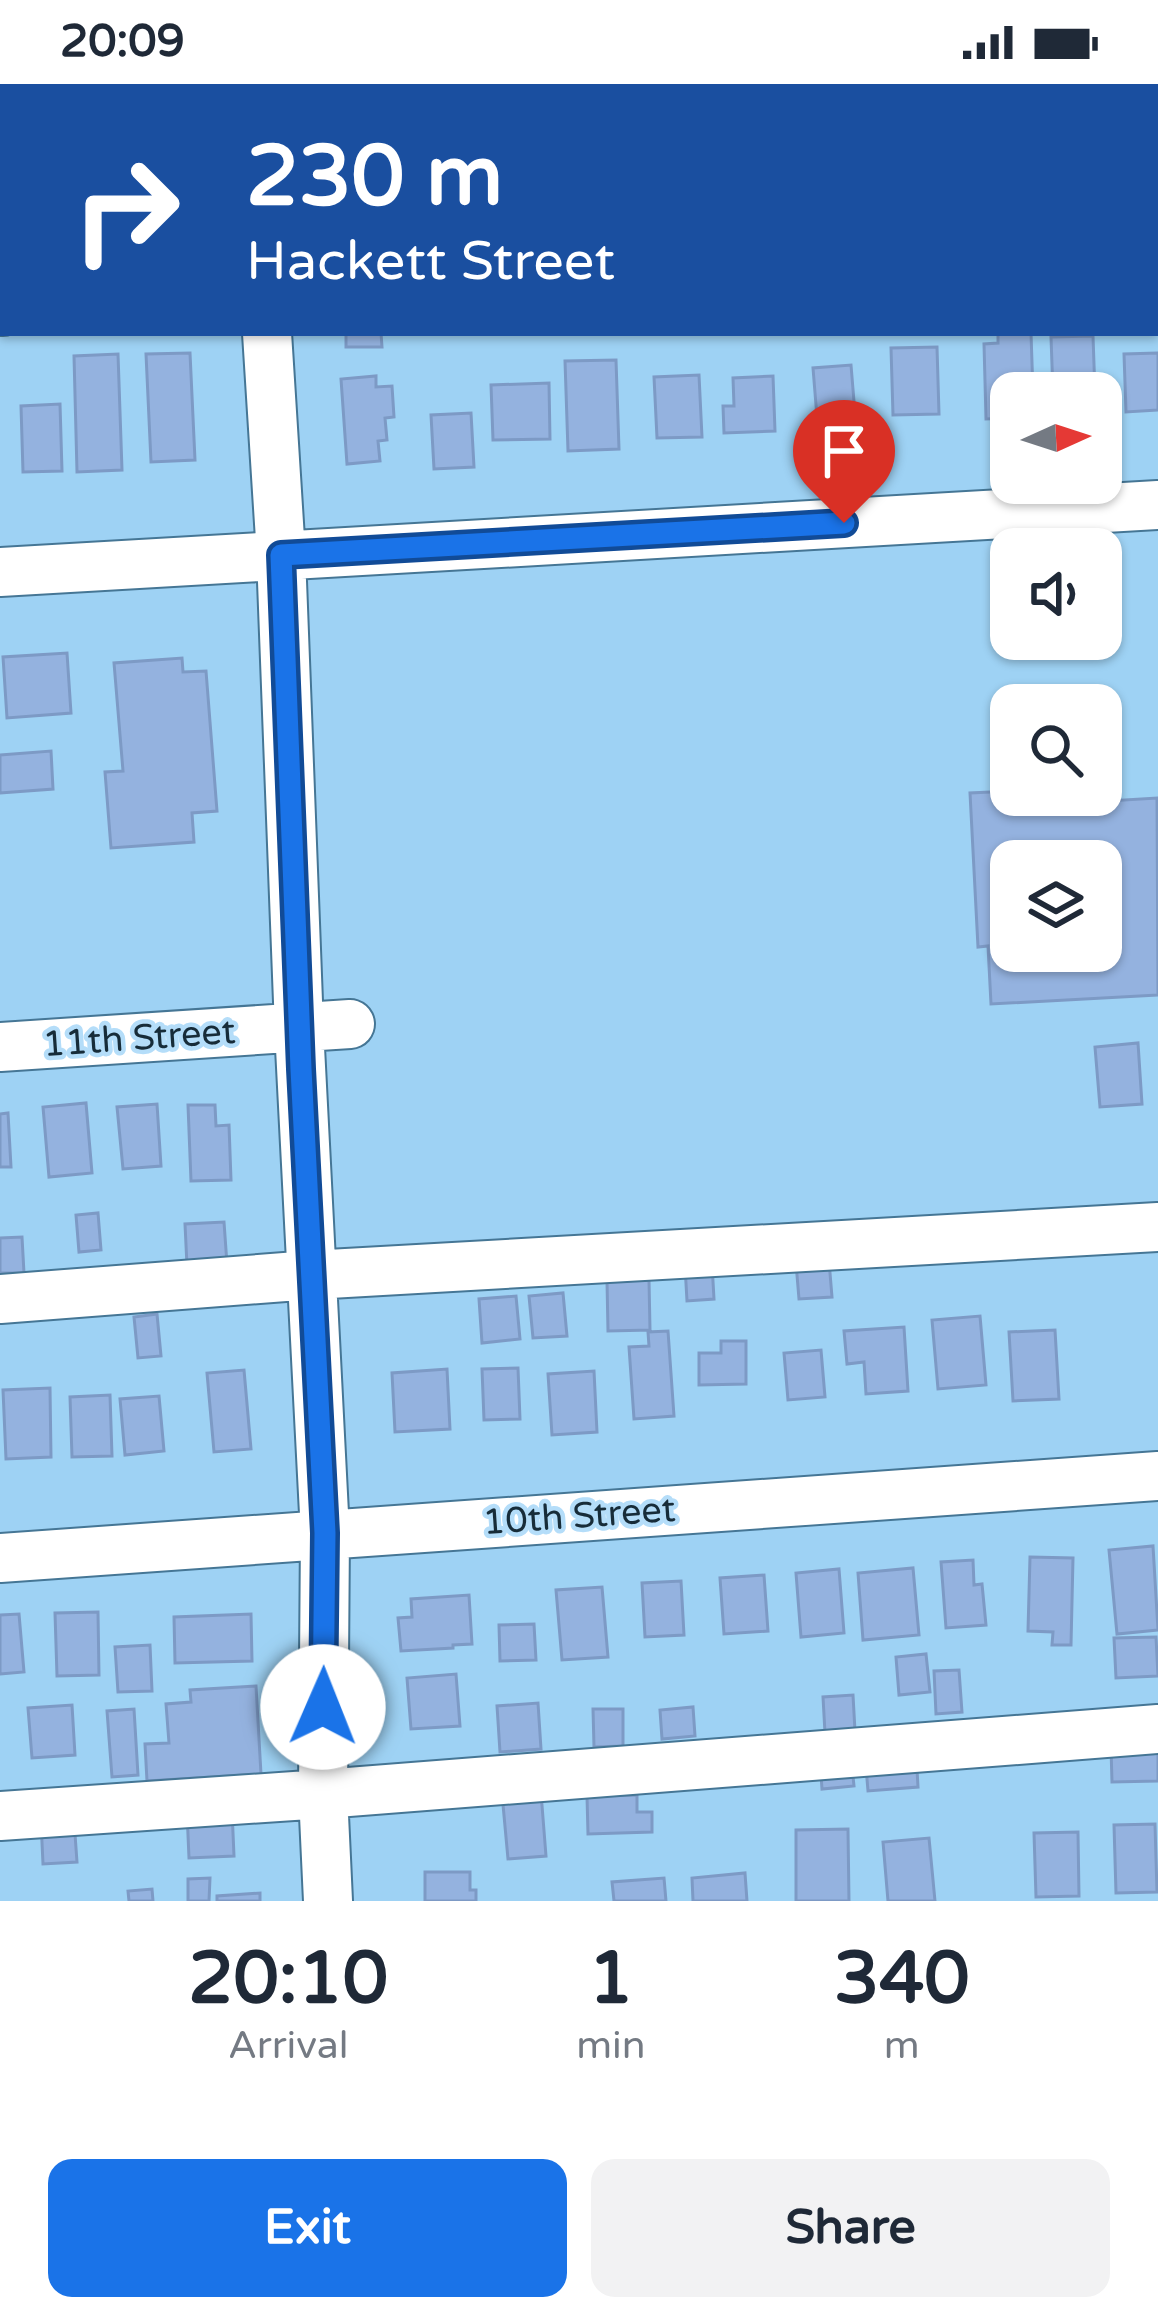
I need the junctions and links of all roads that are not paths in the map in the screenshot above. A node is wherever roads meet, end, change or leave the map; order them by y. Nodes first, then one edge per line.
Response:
1 (267, 336) edge
2 (1158, 505) edge
3 (281, 555) junction
4 (0, 572) edge
5 (350, 1024) dead end
6 (299, 1028) junction
7 (0, 1047) edge
8 (1158, 1227) edge
9 (311, 1275) junction
10 (0, 1299) edge
11 (1158, 1476) edge
12 (325, 1533) junction
13 (0, 1558) edge
14 (1158, 1729) edge
15 (322, 1794) junction
16 (0, 1816) edge
17 (328, 1901) edge

1 - 3 street
2 - 3 street
3 - 4 street
3 - 6 street
5 - 6 street, 11th Street
6 - 7 street, 11th Street
6 - 9 street
8 - 9 street
9 - 10 street
9 - 12 street
11 - 12 street, 10th Street
12 - 13 street, 10th Street
12 - 15 street
14 - 15 street
15 - 16 street
15 - 17 street

